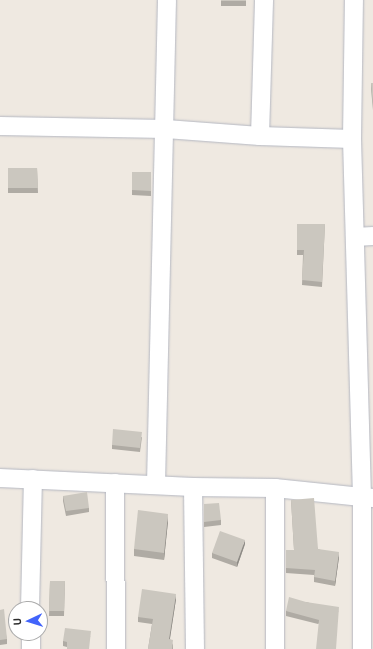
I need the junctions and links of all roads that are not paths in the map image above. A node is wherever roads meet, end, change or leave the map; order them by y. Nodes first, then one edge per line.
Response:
1 (167, 0) edge
2 (264, 0) edge
3 (354, 0) edge
4 (0, 126) edge
5 (166, 129) junction
6 (260, 136) junction
7 (352, 138) junction
8 (355, 236) junction
9 (373, 236) edge
10 (0, 478) edge
11 (34, 479) junction
12 (115, 483) junction
13 (156, 484) junction
14 (193, 488) junction
15 (275, 488) junction
16 (368, 497) edge
17 (30, 601) edge
18 (116, 649) edge
19 (195, 649) edge
20 (275, 649) edge
21 (362, 649) edge

1 - 5 street
2 - 6 street
3 - 7 street
4 - 5 street
5 - 6 street
5 - 13 street
6 - 7 street
7 - 8 street
8 - 9 street
8 - 16 street
10 - 11 street
11 - 12 street
11 - 17 street
12 - 13 street
12 - 18 street
13 - 14 street
14 - 15 street
14 - 19 street
15 - 16 street
15 - 20 street
16 - 21 street

